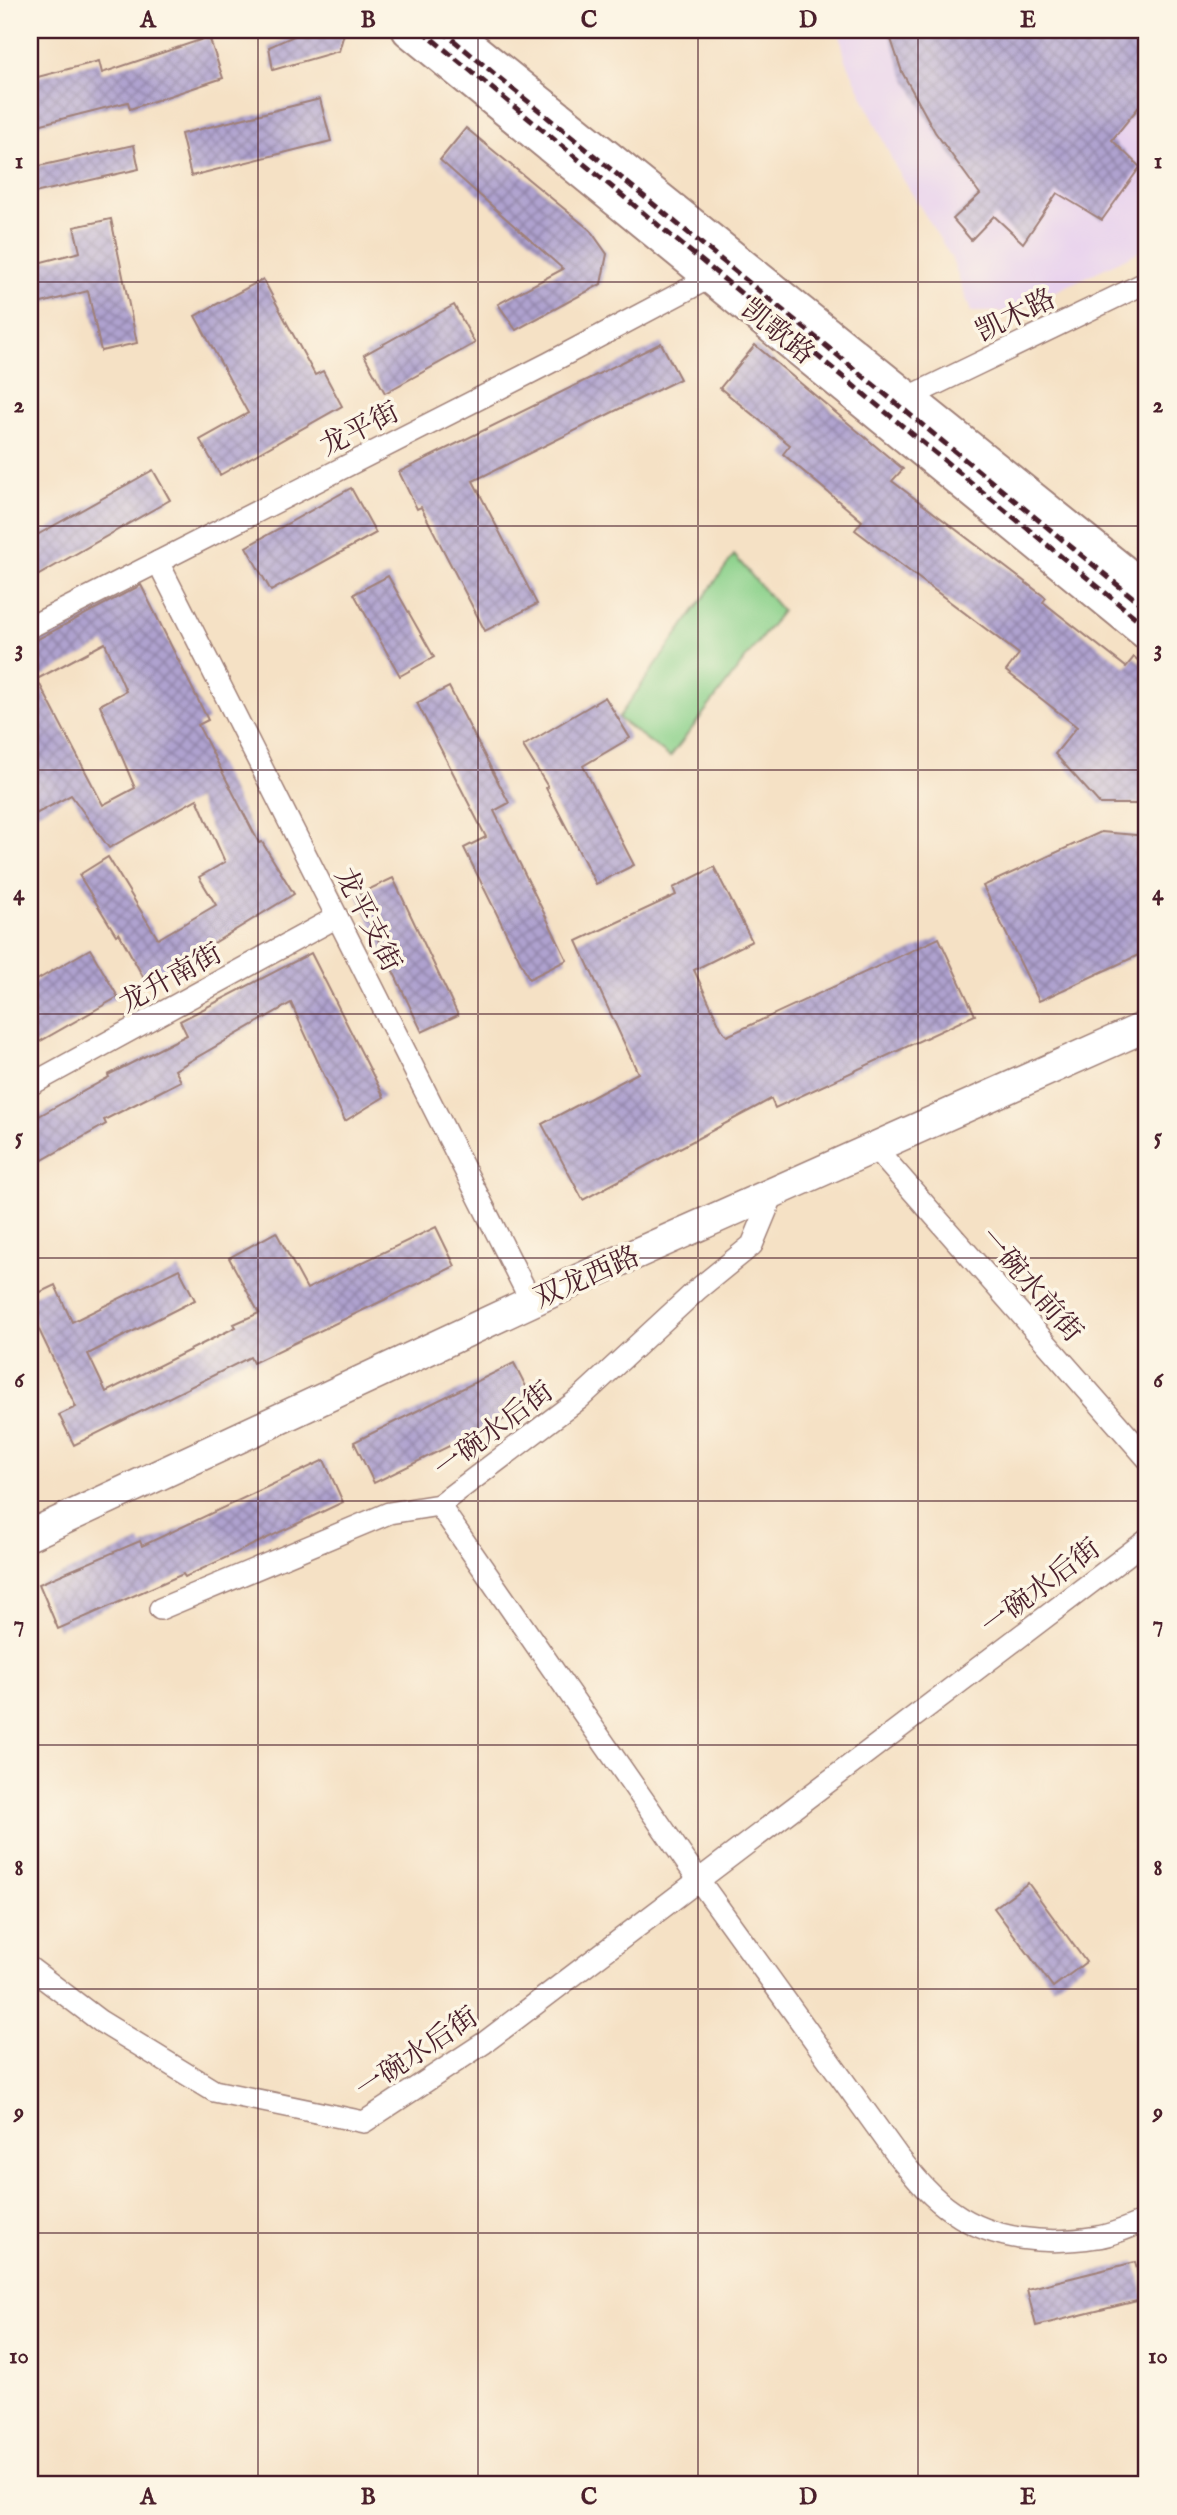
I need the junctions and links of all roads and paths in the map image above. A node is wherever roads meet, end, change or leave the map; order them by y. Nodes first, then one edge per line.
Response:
1 (409, 30) edge
2 (449, 30) edge
3 (713, 276) junction
4 (1147, 282) edge
5 (907, 398) junction
6 (158, 562) junction
7 (1147, 591) edge
8 (30, 627) edge
9 (1147, 633) edge
10 (337, 917) junction
11 (1147, 1006) edge
12 (1147, 1026) edge
13 (30, 1085) edge
14 (874, 1148) junction
15 (774, 1192) junction
16 (526, 1293) junction
17 (1147, 1458) edge
18 (439, 1505) junction
19 (30, 1514) edge
20 (30, 1535) edge
21 (1147, 1540) edge
22 (159, 1609) dead end
23 (698, 1879) junction
24 (30, 1968) edge
25 (1147, 2220) edge

1 - 3 main road, 凯歌路
2 - 5 main road, 凯歌路
3 - 6 street, 龙平街
3 - 9 main road, 凯歌路
4 - 5 street, 凯木路
5 - 7 main road, 凯歌路
6 - 8 street, 龙平街
6 - 10 street, 龙平支街
10 - 13 street, 龙升南街
10 - 16 street, 龙平支街
11 - 16 main road, 双龙西路
12 - 14 main road, 双龙西路
14 - 15 main road, 双龙西路
14 - 17 street, 一碗水前街
15 - 16 main road, 双龙西路
15 - 18 street, 一碗水后街
16 - 19 main road, 双龙西路
16 - 20 main road, 双龙西路
18 - 22 street
18 - 23 street, 一碗水后街
21 - 23 street, 一碗水后街
23 - 24 street, 一碗水后街
23 - 25 street, 一碗水后街

